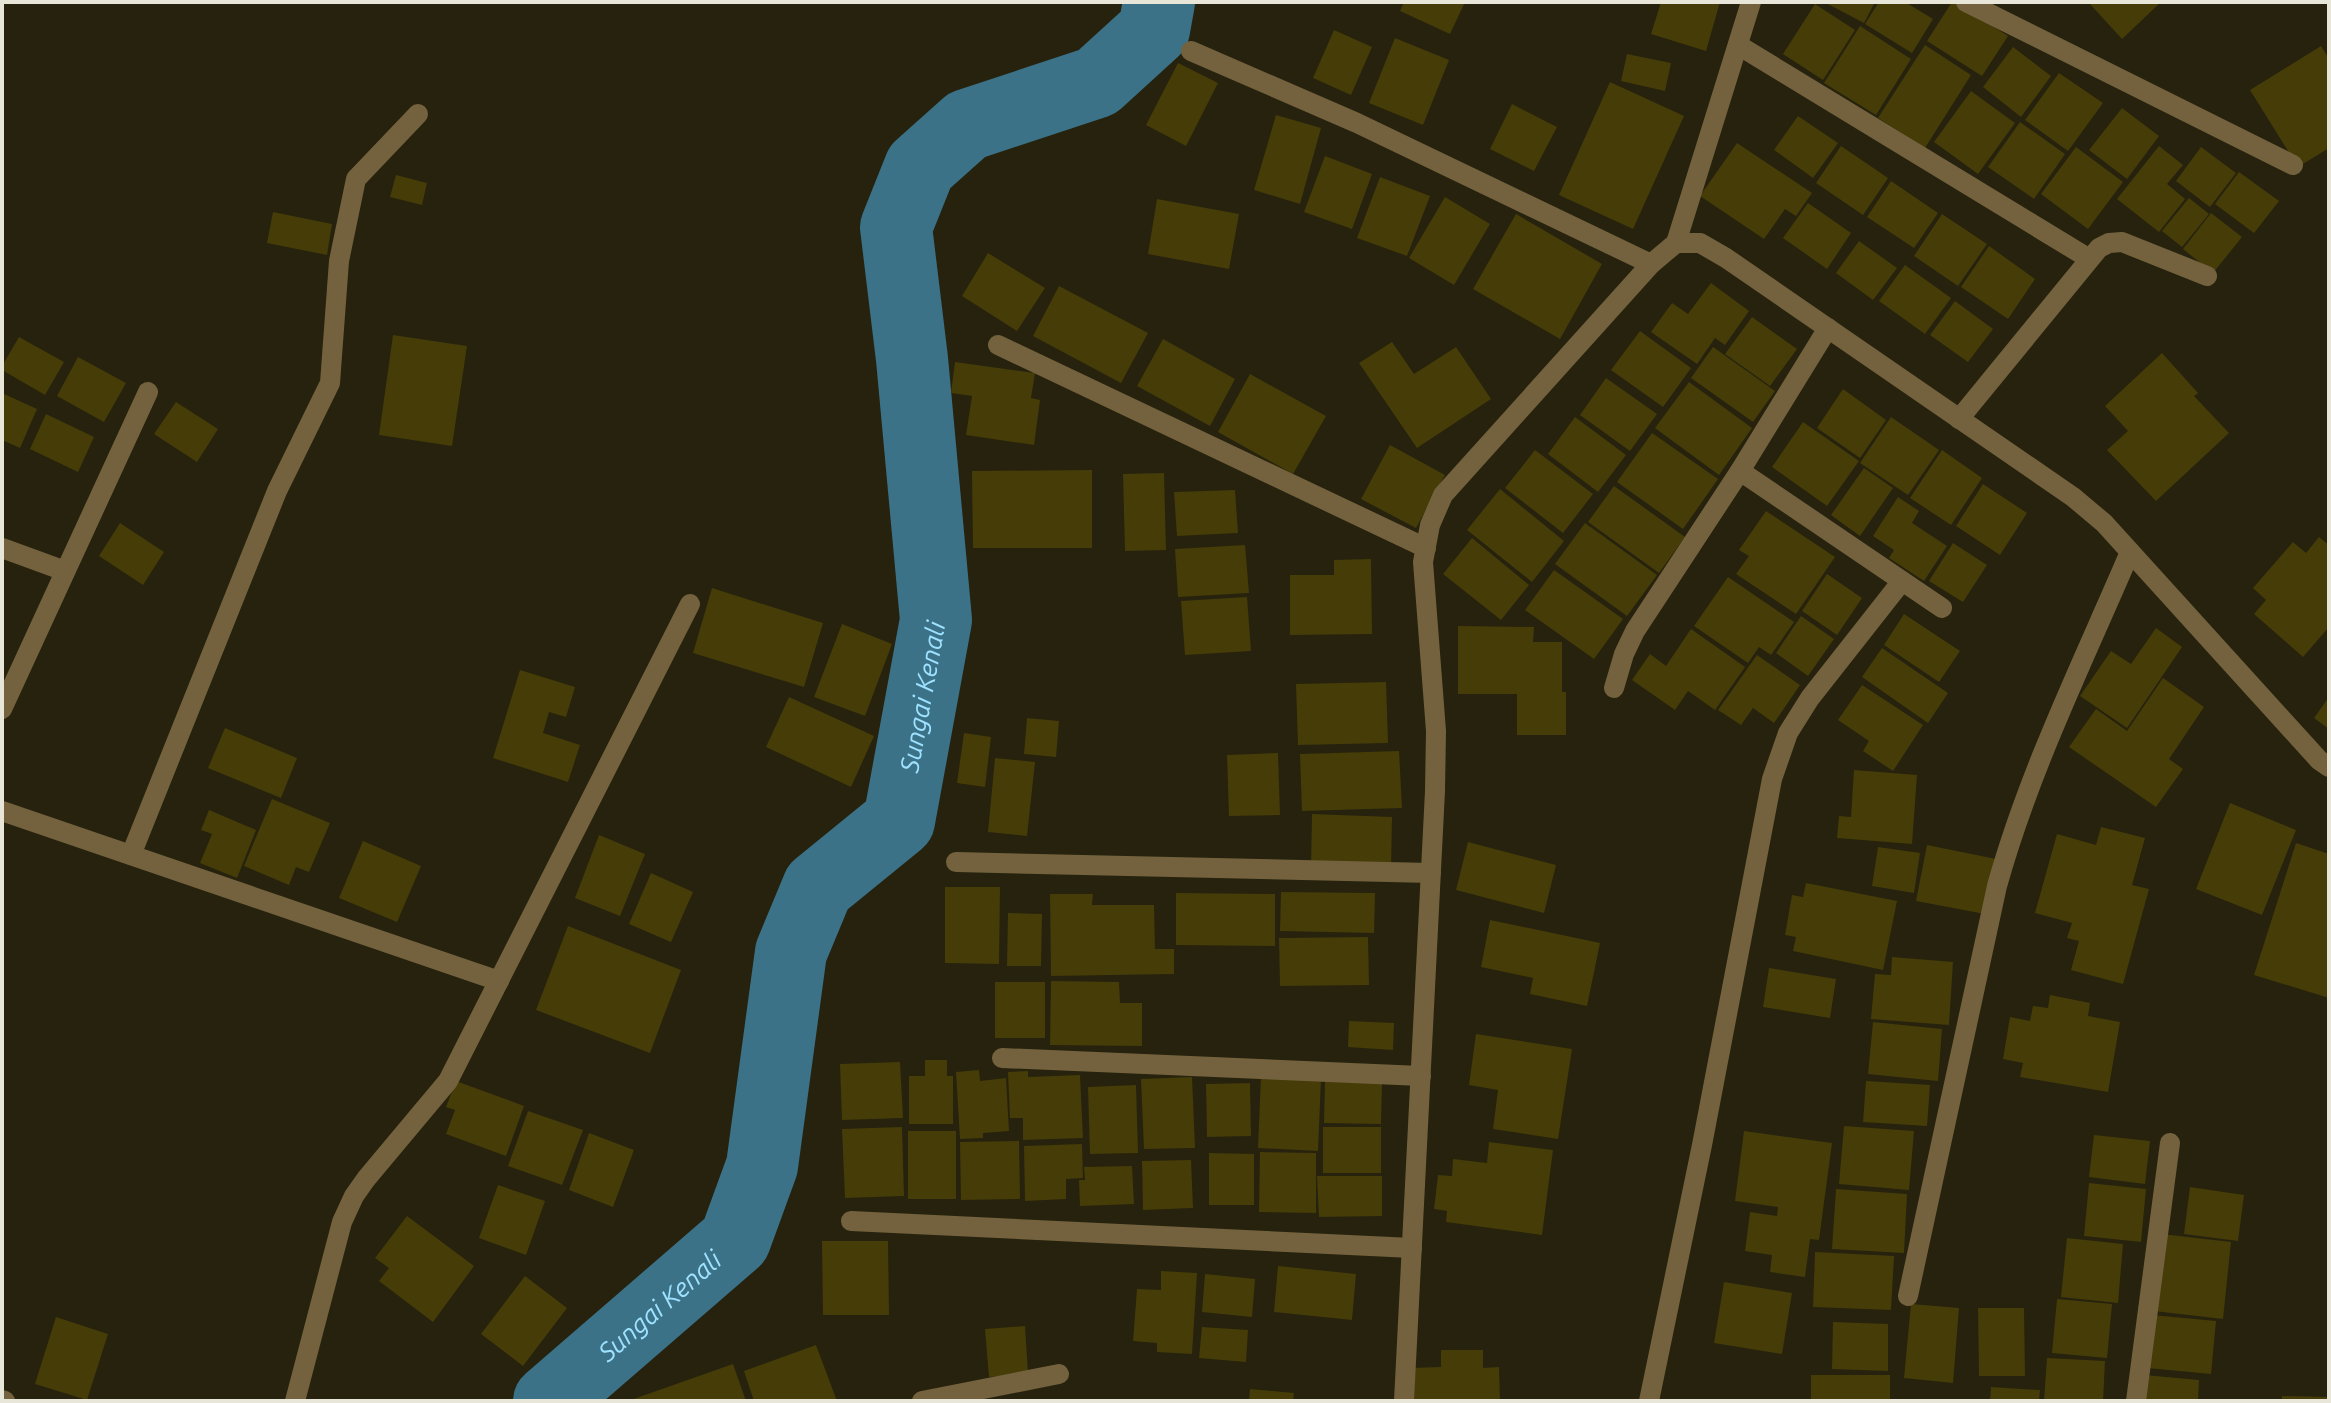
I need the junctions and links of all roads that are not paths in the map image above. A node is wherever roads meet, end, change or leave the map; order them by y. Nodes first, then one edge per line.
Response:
1 (1751, 2) edge
2 (1966, 2) edge
3 (1738, 45) junction
4 (1191, 51) dead end
5 (418, 114) dead end
6 (2293, 165) dead end
7 (1676, 243) junction
8 (2088, 258) junction
9 (1651, 264) junction
10 (2207, 276) dead end
11 (1828, 328) junction
12 (998, 345) dead end
13 (148, 392) dead end
14 (1959, 419) junction
15 (1740, 471) junction
16 (2, 548) edge
17 (1426, 548) junction
18 (2130, 552) junction
19 (65, 571) junction
20 (1902, 581) junction
21 (690, 604) dead end
22 (1942, 608) dead end
23 (1614, 688) dead end
24 (2, 709) edge
25 (2329, 767) edge
26 (2, 811) edge
27 (131, 855) junction
28 (956, 862) dead end
29 (1431, 873) junction
30 (499, 981) junction
31 (1002, 1058) dead end
32 (1421, 1076) junction
33 (2170, 1143) dead end
34 (851, 1221) dead end
35 (1412, 1248) junction
36 (1908, 1296) dead end
37 (1059, 1374) dead end
38 (295, 1401) edge
39 (922, 1401) edge
40 (1404, 1401) edge
41 (1649, 1401) edge
42 (2136, 1401) edge

1 - 3 street
2 - 6 street
3 - 7 street
3 - 8 street
4 - 9 street
5 - 27 street
7 - 9 street
7 - 11 street
8 - 10 street
8 - 14 street
9 - 17 street
11 - 14 street
11 - 15 street
12 - 17 street
13 - 19 street
14 - 18 street
15 - 20 street
15 - 23 street
16 - 19 street
17 - 29 street
18 - 25 street
18 - 36 street
19 - 24 street
20 - 22 street
20 - 41 street
21 - 30 street
26 - 27 street
27 - 30 street
28 - 29 street
29 - 32 street
30 - 38 street
31 - 32 street
32 - 35 street
33 - 42 street
34 - 35 street
35 - 40 street
37 - 39 street

